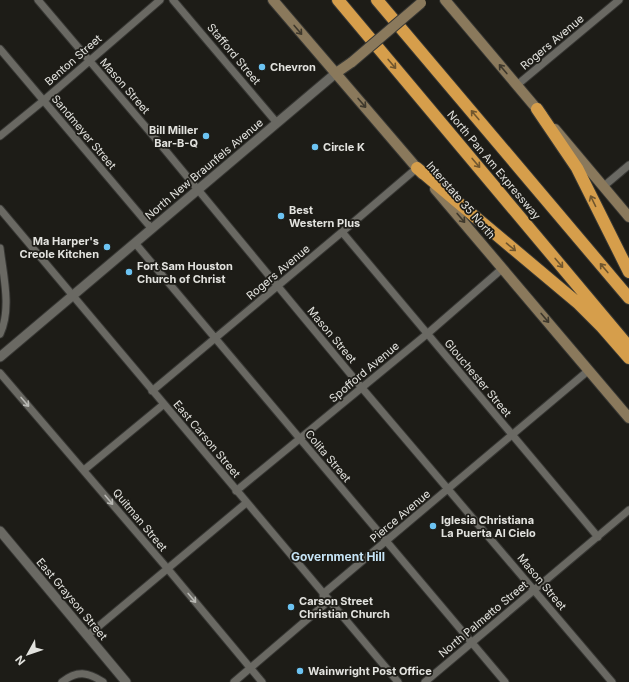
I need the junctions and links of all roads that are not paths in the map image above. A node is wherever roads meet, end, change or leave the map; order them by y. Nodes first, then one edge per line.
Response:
1 (38, 0) edge
2 (160, 0) edge
3 (173, 0) edge
4 (273, 0) edge
5 (445, 0) edge
6 (619, 0) edge
7 (339, 1) edge
8 (379, 2) edge
9 (423, 2) edge
10 (0, 50) edge
11 (88, 61) junction
12 (336, 74) junction
13 (517, 85) junction
14 (43, 101) junction
15 (537, 109) junction
16 (277, 123) junction
17 (0, 136) edge
18 (629, 165) edge
19 (417, 168) junction
20 (604, 186) junction
21 (198, 191) junction
22 (0, 209) edge
23 (629, 217) edge
24 (152, 229) junction
25 (342, 232) junction
26 (135, 243) junction
27 (0, 252) edge
28 (503, 268) junction
29 (629, 272) edge
30 (278, 286) junction
31 (73, 296) junction
32 (629, 298) edge
33 (0, 334) edge
34 (427, 334) junction
35 (215, 339) junction
36 (629, 347) edge
37 (0, 357) edge
38 (629, 358) edge
39 (589, 370) junction
40 (0, 373) edge
41 (362, 388) junction
42 (152, 390) junction
43 (164, 404) junction
44 (629, 418) edge
45 (513, 436) junction
46 (300, 439) junction
47 (84, 470) junction
48 (449, 489) junction
49 (236, 491) junction
50 (246, 503) junction
51 (629, 510) edge
52 (0, 532) edge
53 (598, 537) junction
54 (387, 541) junction
55 (167, 568) junction
56 (534, 590) junction
57 (323, 594) junction
58 (87, 636) junction
59 (472, 643) junction
60 (250, 668) junction
61 (62, 682) edge
62 (103, 682) edge
63 (126, 682) edge
64 (234, 682) edge
65 (262, 682) edge
66 (398, 682) edge
67 (425, 682) edge
68 (505, 682) edge
69 (612, 682) edge

1 - 11 street, Mason Street
2 - 11 street, Benton Street
3 - 16 street, Stafford Street
4 -> 12 main road, Interstate 35 North
13 -> 5 main road
6 - 13 street, Rogers Avenue
7 -> 36 highway, North Pan Am Expressway
32 -> 8 highway, North Pan Am Expressway
9 - 12 main road, North New Braunfels Avenue, bridge
10 - 14 street, Sandmeyer Street
11 - 14 street, Benton Street
11 - 21 street, Mason Street
12 - 16 street, North New Braunfels Avenue
12 -> 19 main road, Interstate 35 North
13 - 15 main road
14 - 17 street, Benton Street
14 - 24 street, Sandmeyer Street
15 - 20 main road
29 -> 15 highway
16 - 21 street, North New Braunfels Avenue
18 - 20 street
19 - 25 street, Rogers Avenue
19 -> 28 main road, Interstate 35 North
19 -> 38 highway
20 - 23 main road
21 - 24 street, North New Braunfels Avenue
21 - 30 street, Mason Street
22 - 31 street, East Carson Street
24 - 26 street, North New Braunfels Avenue
25 - 30 street, Rogers Avenue
25 - 34 street, Glouchester Street
26 - 31 street, North New Braunfels Avenue
26 - 35 street, Colita Street
27 - 33 street
28 - 34 street, Spofford Avenue
28 -> 39 main road, Interstate 35 North
30 - 35 street, Rogers Avenue
30 - 41 street, Mason Street
31 - 37 street, North New Braunfels Avenue
31 - 42 street, East Carson Street
34 - 41 street, Spofford Avenue
34 - 45 street, Glouchester Street
35 - 42 street, Rogers Avenue
35 - 46 street, Colita Street
39 - 44 main road, Interstate 35 North
39 - 45 street, Pierce Avenue
40 -> 47 street, Quitman Street
41 - 46 street, Spofford Avenue
41 - 48 street, Mason Street
42 - 43 street, East Carson Street
43 - 47 street
43 - 49 street, East Carson Street
45 - 48 street, Pierce Avenue
45 - 53 street, Glouchester Street
46 - 49 street, Spofford Avenue
46 - 54 street, Colita Street
47 -> 55 street, Quitman Street
48 - 54 street, Pierce Avenue
48 - 56 street, Mason Street
49 - 50 street, East Carson Street
50 - 55 street
50 - 57 street, East Carson Street
51 - 53 street, North Palmetto Street
52 - 58 street, East Grayson Street
53 - 56 street, North Palmetto Street
54 - 57 street, Pierce Avenue
54 - 59 street, Colita Street
55 - 58 street
55 -> 60 street, Quitman Street
56 - 59 street, North Palmetto Street
56 - 69 street, Mason Street
57 - 60 street
57 - 66 street, East Carson Street
58 - 63 street, East Grayson Street
59 - 67 street, North Palmetto Street
59 - 68 street, Colita Street
60 - 64 street
60 - 65 street, Quitman Street
61 - 62 street

